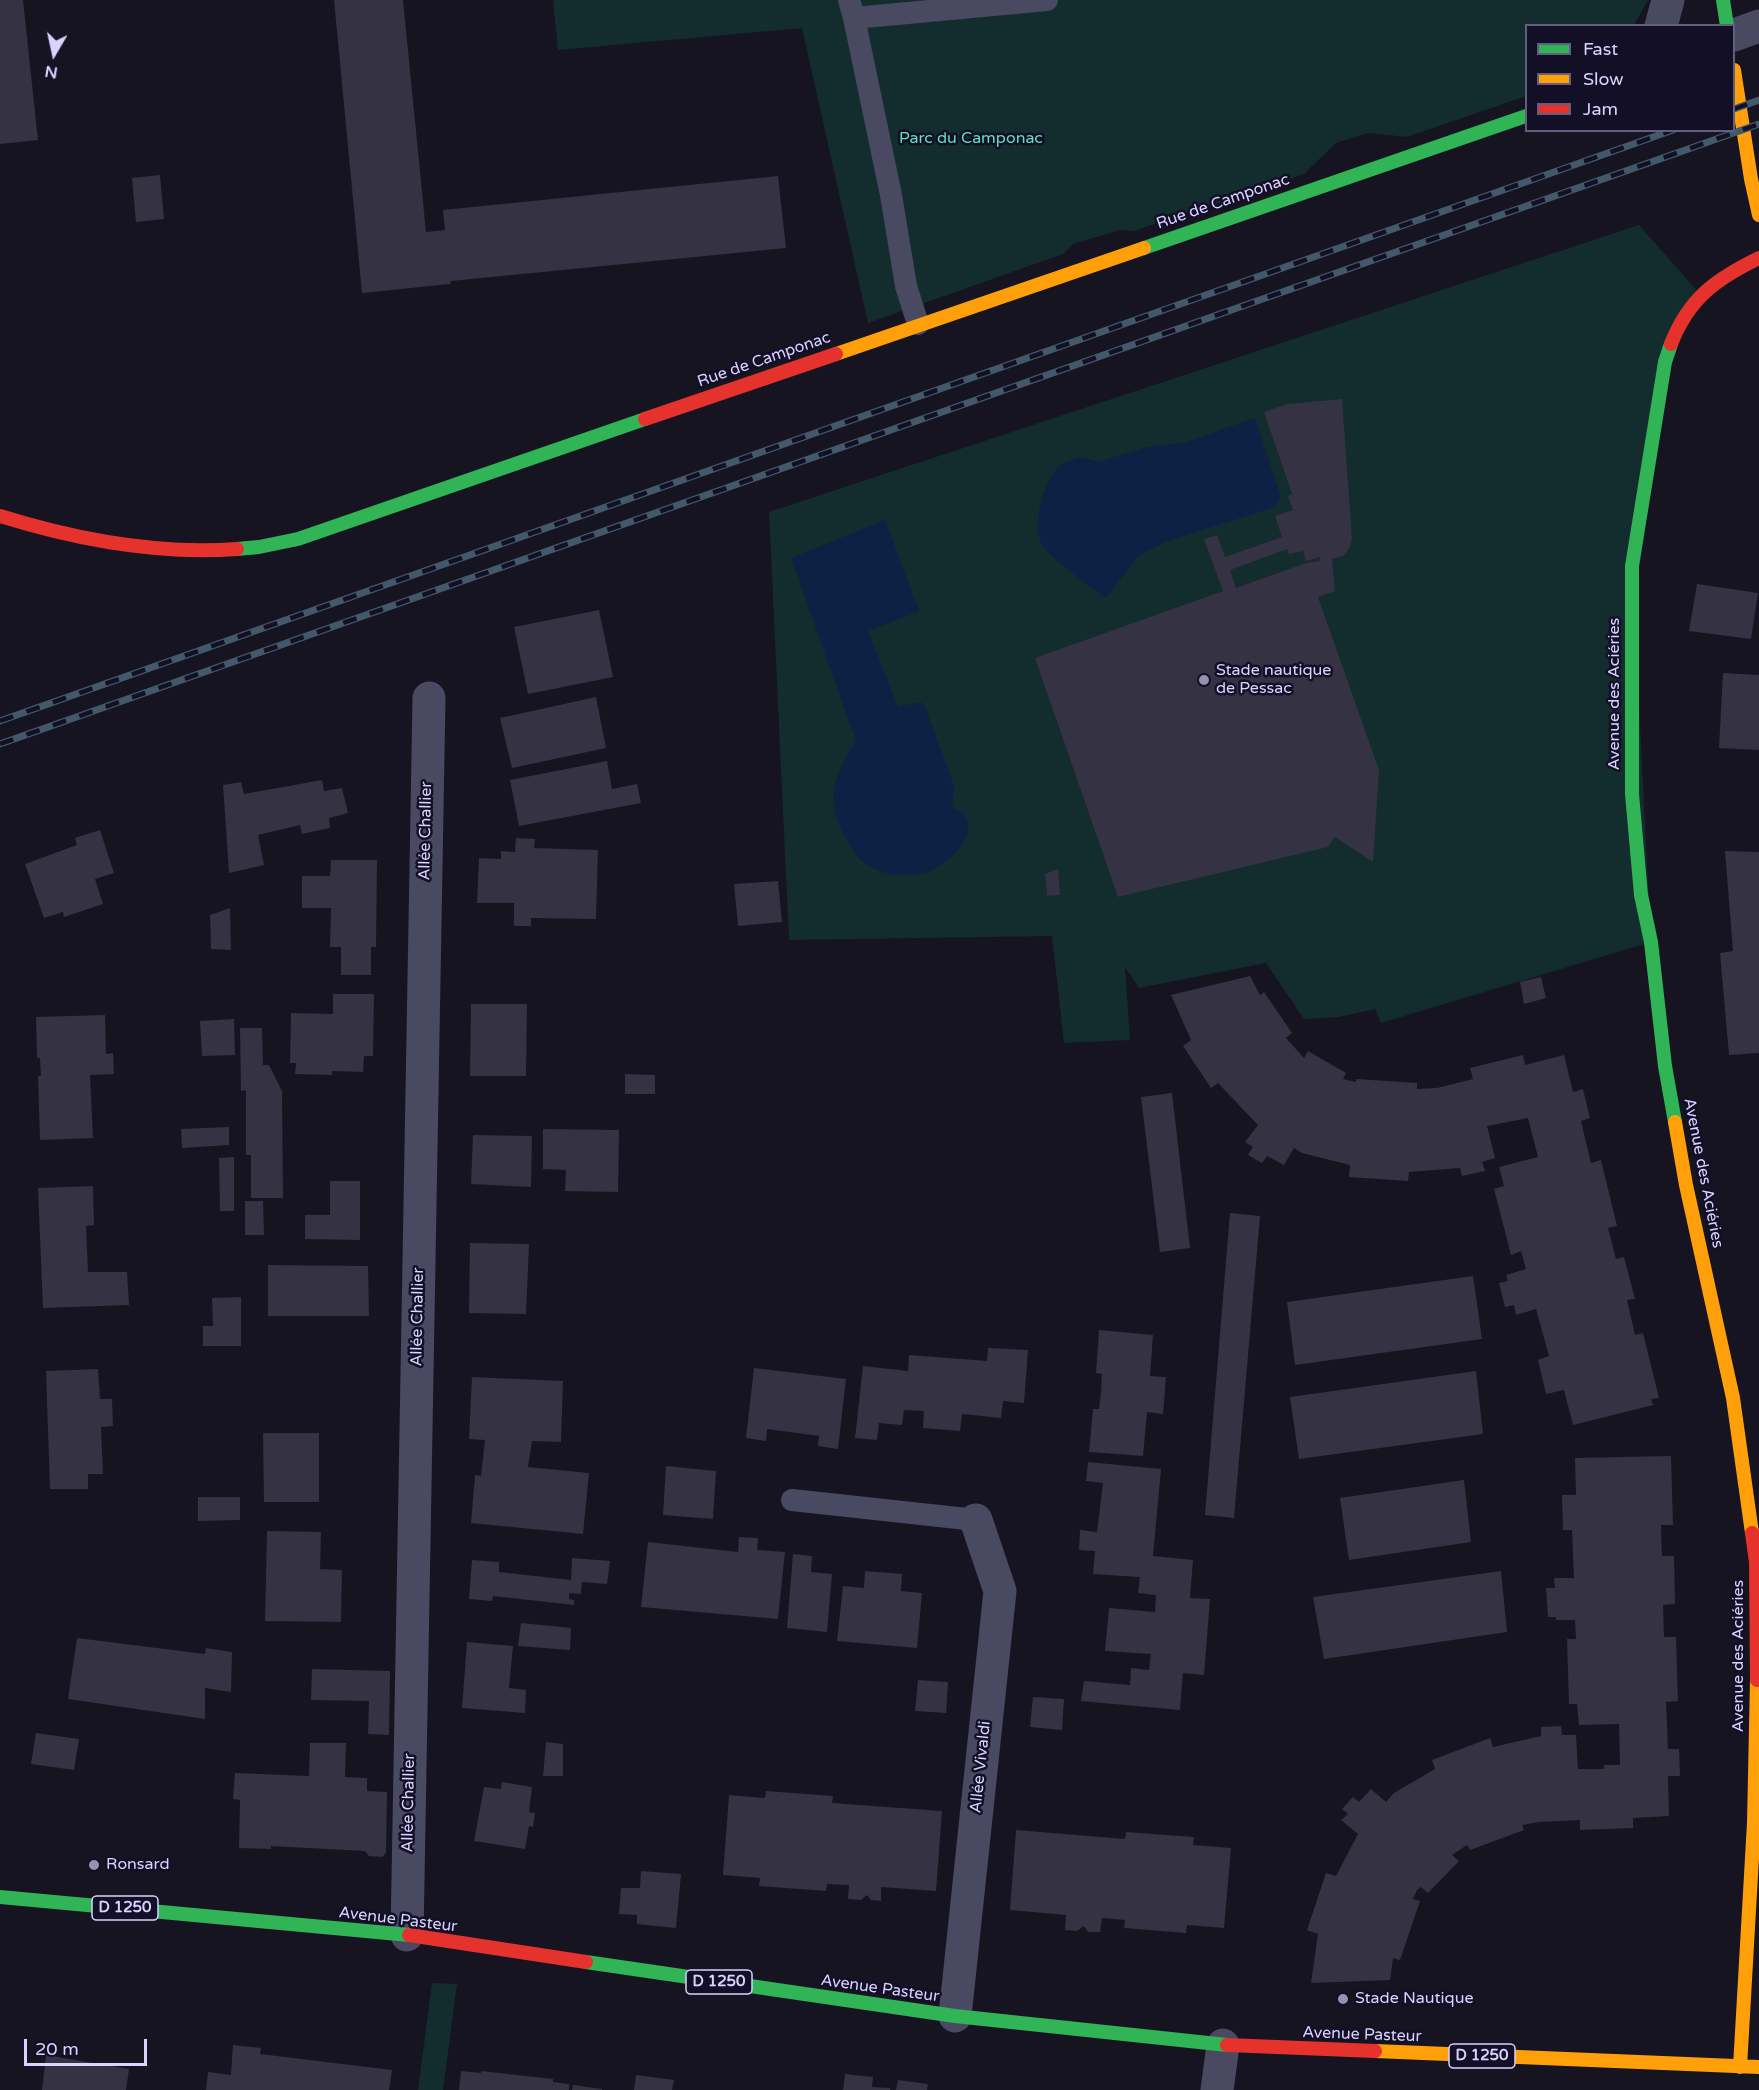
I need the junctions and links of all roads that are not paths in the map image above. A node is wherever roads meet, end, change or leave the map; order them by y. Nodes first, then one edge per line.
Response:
1 (1047, 0) edge
2 (1668, 0) edge
3 (1723, 0) edge
4 (852, 9) edge
5 (1662, 24) edge
6 (1727, 24) edge
7 (1759, 26) edge
8 (1735, 35) edge
9 (1735, 76) edge
10 (1525, 117) edge
11 (1759, 215) edge
12 (1759, 258) edge
13 (918, 324) junction
14 (0, 516) edge
15 (429, 698) dead end
16 (792, 1500) dead end
17 (976, 1520) joint
18 (0, 1897) edge
19 (407, 1935) junction
20 (955, 2016) junction
21 (1223, 2045) junction
22 (1740, 2067) junction
23 (1759, 2067) edge
24 (1217, 2090) edge

1 - 4 lane
2 - 5 street
3 - 6 street
4 - 13 lane
7 - 8 street
9 - 11 street
10 - 13 street, Rue de Camponac
12 - 22 street, Avenue des Aciéries
13 - 14 street, Rue de Camponac
15 - 19 street, Allée Challier
16 - 17 lane
17 - 20 street, Allée Vivaldi
18 - 19 street, Avenue Pasteur / D 1250
19 - 20 street, Avenue Pasteur / D 1250
20 - 21 street, Avenue Pasteur / D 1250
21 - 22 street, Avenue Pasteur / D 1250
21 - 24 street
22 - 23 street, Avenue Pasteur / D 1250

